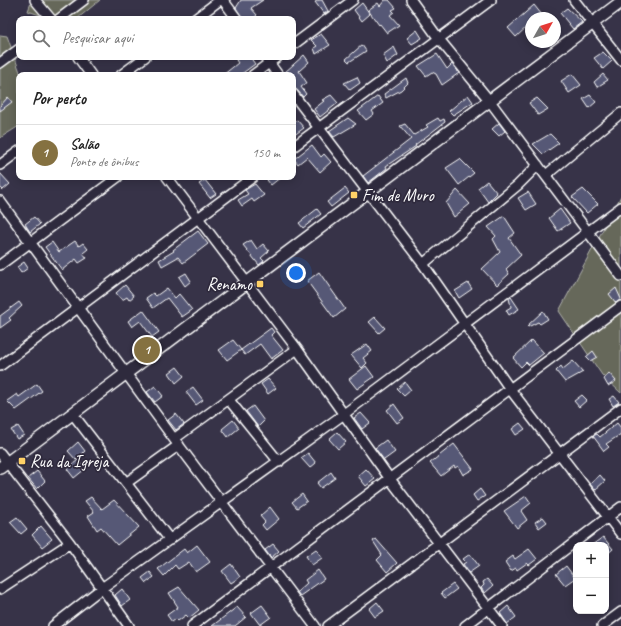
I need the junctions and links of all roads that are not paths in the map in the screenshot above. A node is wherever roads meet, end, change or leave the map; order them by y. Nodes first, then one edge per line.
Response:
1 (35, 0) edge
2 (84, 0) edge
3 (222, 0) edge
4 (353, 0) edge
5 (411, 0) edge
6 (491, 0) edge
7 (574, 0) edge
8 (621, 2) edge
9 (48, 16) edge
10 (63, 16) edge
11 (199, 16) edge
12 (235, 16) edge
13 (593, 23) junction
14 (439, 39) junction
15 (296, 43) edge
16 (16, 51) edge
17 (80, 60) edge
18 (141, 60) edge
19 (267, 60) edge
20 (621, 60) edge
21 (0, 62) edge
22 (89, 72) edge
23 (125, 72) edge
24 (256, 72) edge
25 (276, 72) edge
26 (296, 98) edge
27 (490, 100) junction
28 (621, 113) edge
29 (318, 128) junction
30 (296, 145) edge
31 (16, 153) edge
32 (0, 165) edge
33 (538, 165) junction
34 (546, 175) junction
35 (114, 180) edge
36 (169, 180) edge
37 (249, 180) edge
38 (367, 193) junction
39 (0, 201) edge
40 (621, 207) edge
41 (199, 218) junction
42 (588, 231) junction
43 (31, 242) junction
44 (423, 264) junction
45 (0, 265) edge
46 (621, 276) edge
47 (248, 283) junction
48 (621, 306) edge
49 (78, 307) junction
50 (464, 323) junction
51 (297, 349) junction
52 (0, 366) edge
53 (126, 372) junction
54 (510, 389) junction
55 (229, 400) junction
56 (621, 408) edge
57 (72, 413) junction
58 (344, 414) junction
59 (177, 442) junction
60 (0, 453) edge
61 (560, 454) junction
62 (279, 462) junction
63 (3, 465) edge
64 (390, 479) junction
65 (126, 483) junction
66 (223, 502) junction
67 (621, 507) edge
68 (608, 517) junction
69 (621, 534) edge
70 (170, 540) junction
71 (70, 543) junction
72 (439, 543) junction
73 (271, 567) junction
74 (102, 588) junction
75 (0, 589) edge
76 (489, 608) junction
77 (621, 612) edge
78 (53, 626) edge
79 (130, 626) edge
80 (192, 626) edge
81 (315, 626) edge
82 (328, 626) edge
83 (465, 626) edge
84 (502, 626) edge
85 (602, 626) edge

1 - 9 street
2 - 10 street
3 - 11 street
3 - 12 street
4 - 15 street
5 - 14 street
6 - 14 street
7 - 13 street
8 - 13 street
13 - 20 street
13 - 27 street
14 - 27 street
14 - 29 street
16 - 21 street
17 - 22 street
18 - 23 street
19 - 24 street
19 - 25 street
26 - 29 street
27 - 33 street
27 - 38 street
28 - 34 street
29 - 30 street
29 - 38 street
31 - 32 street
33 - 34 street
33 - 44 street
34 - 42 street
35 - 43 street
36 - 41 street
37 - 41 street
38 - 44 street
38 - 47 street
39 - 43 street
40 - 42 street
41 - 47 street
41 - 49 street
42 - 46 street
42 - 50 street
43 - 45 street
43 - 49 street
44 - 50 street
47 - 51 street
47 - 53 street
48 - 54 street
49 - 52 street
49 - 53 street
50 - 54 street
50 - 58 street
51 - 55 street
51 - 58 street
53 - 57 street
53 - 59 street
54 - 61 street
54 - 64 street
55 - 59 street
55 - 62 street
56 - 61 street
57 - 63 street
57 - 65 street
58 - 62 street
58 - 64 street
59 - 65 street
59 - 66 street
60 - 63 street
61 - 68 street
61 - 72 street
62 - 66 street
63 - 71 street
64 - 72 street
64 - 73 street
65 - 70 street
66 - 70 street
66 - 73 street
67 - 68 street
68 - 69 street
68 - 76 street
70 - 74 street
71 - 74 street
71 - 75 street
72 - 76 street
72 - 82 street
73 - 80 street
73 - 81 street
74 - 78 street
74 - 79 street
76 - 83 street
76 - 84 street
77 - 85 street

